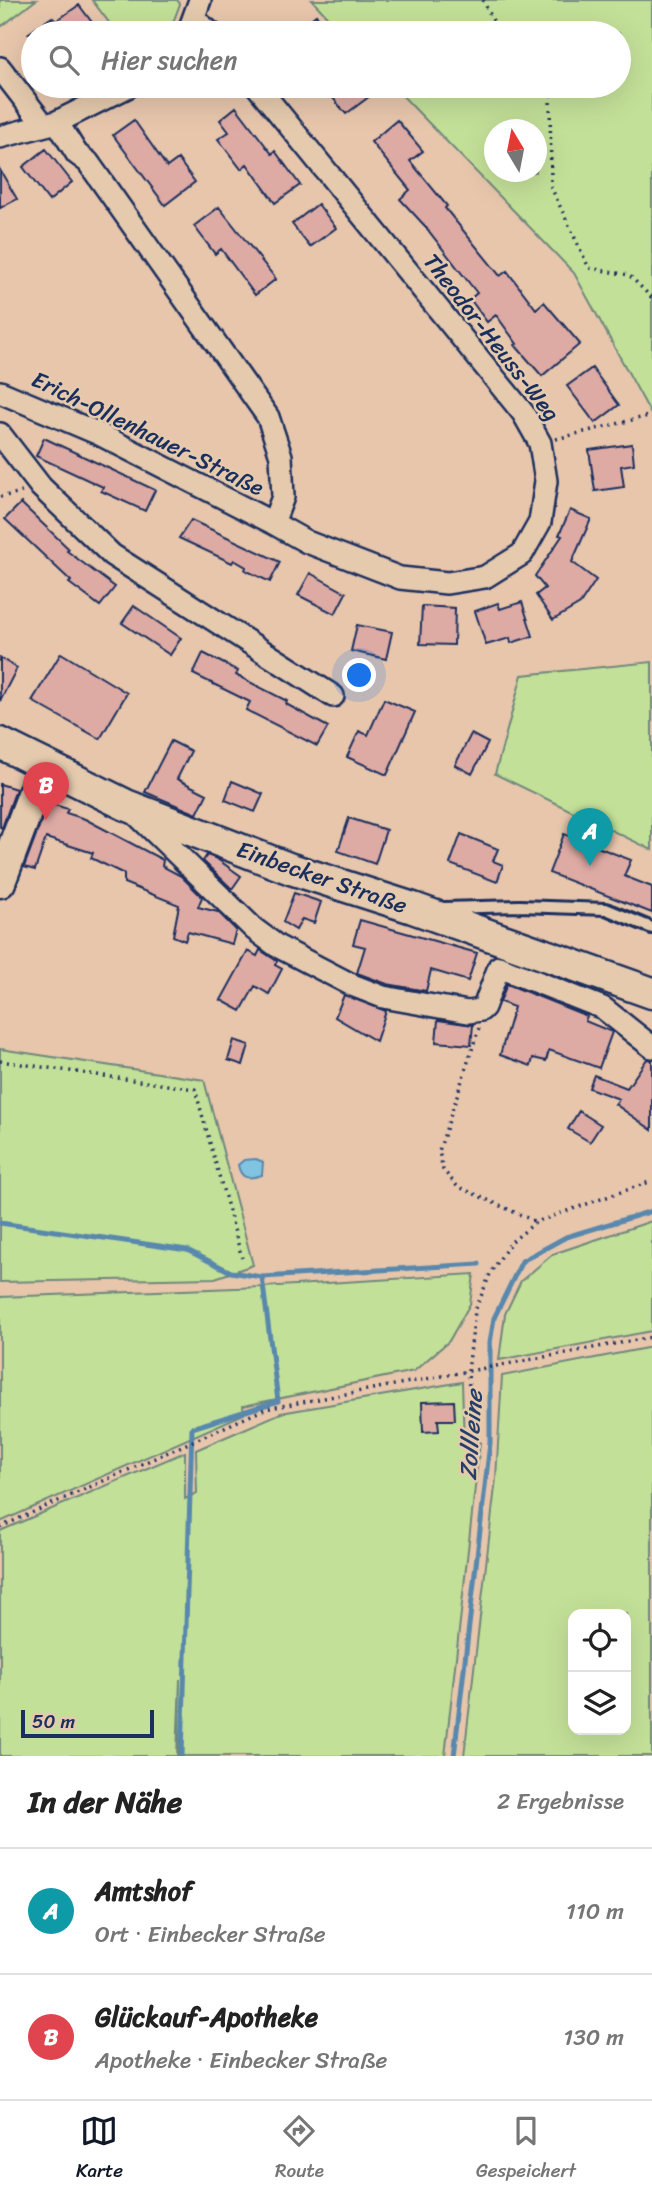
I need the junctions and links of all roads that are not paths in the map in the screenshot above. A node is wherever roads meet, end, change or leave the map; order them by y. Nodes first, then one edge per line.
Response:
1 (0, 68) edge
2 (21, 92) edge
3 (27, 98) edge
4 (104, 98) edge
5 (267, 98) edge
6 (50, 124) junction
7 (0, 137) edge
8 (0, 393) edge
9 (0, 434) edge
10 (273, 523) junction
11 (333, 696) dead end
12 (0, 743) edge
13 (44, 765) junction
14 (126, 805) junction
15 (0, 882) edge
16 (413, 908) junction
17 (652, 928) edge
18 (491, 937) junction
19 (499, 967) junction
20 (652, 993) edge
21 (652, 1047) edge

1 - 2 street
3 - 6 street
4 - 6 street
5 - 10 street, Theodor-Heuss-Weg
6 - 7 street
6 - 10 street
8 - 10 street, Erich-Ollenhauer-Straße
9 - 11 street
12 - 13 street, Einbecker Straße
13 - 14 street, Einbecker Straße
13 - 15 street
14 - 16 street, Einbecker Straße
14 - 19 street
16 - 17 lane
16 - 18 street, Einbecker Straße
18 - 19 street
18 - 20 street, Einbecker Straße
19 - 21 street

